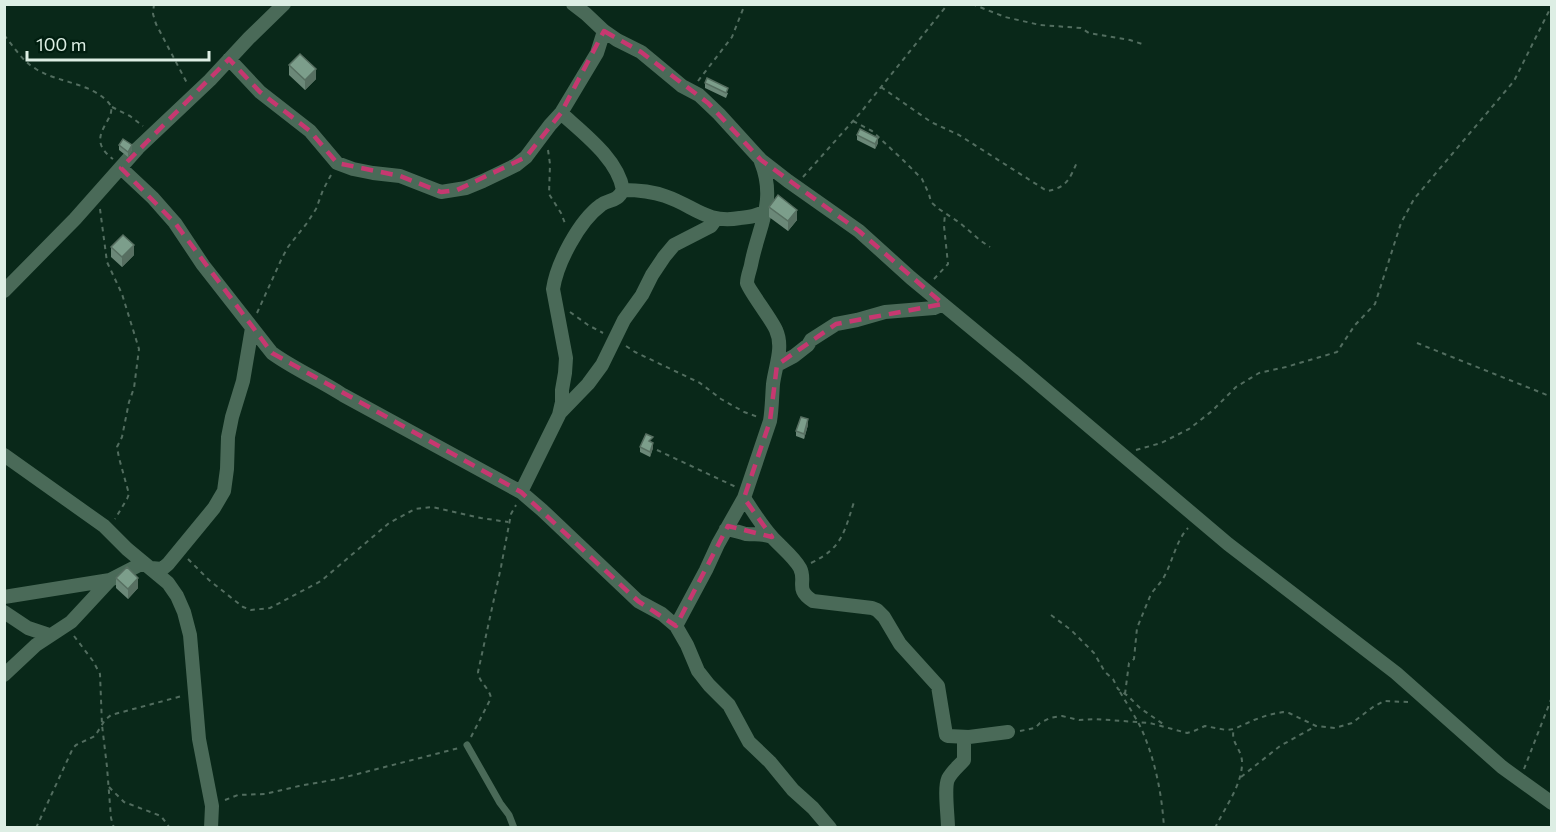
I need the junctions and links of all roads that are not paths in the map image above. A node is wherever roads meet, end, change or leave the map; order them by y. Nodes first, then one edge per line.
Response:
1 (284, 4) edge
2 (573, 4) edge
3 (604, 32) junction
4 (229, 59) junction
5 (561, 113) junction
6 (761, 160) junction
7 (121, 168) junction
8 (623, 190) junction
9 (766, 210) junction
10 (716, 219) junction
11 (4, 291) edge
12 (943, 304) junction
13 (252, 328) junction
14 (777, 365) junction
15 (559, 415) junction
16 (4, 455) edge
17 (525, 495) junction
18 (745, 495) junction
19 (726, 529) junction
20 (771, 537) junction
21 (147, 566) junction
22 (110, 580) junction
23 (4, 597) edge
24 (4, 612) edge
25 (676, 626) junction
26 (49, 635) junction
27 (4, 675) edge
28 (1008, 732) road end
29 (964, 737) junction
30 (467, 745) road end
31 (1551, 803) edge
32 (211, 828) edge
33 (514, 828) edge
34 (830, 828) edge
35 (948, 828) edge

1 - 4 street
2 - 3 street
3 - 5 street
3 - 6 street
4 - 5 street
4 - 7 street
5 - 8 street
6 - 9 street
6 - 12 street
7 - 11 street
7 - 13 street
8 - 10 street
8 - 15 street
9 - 10 street
9 - 14 street
10 - 15 street
12 - 14 street
12 - 31 street
13 - 17 street
13 - 21 street
14 - 18 street
15 - 17 street
16 - 21 street
17 - 25 street
18 - 19 street
18 - 20 street
19 - 20 street
19 - 25 street
20 - 29 street
21 - 22 street
21 - 32 street
22 - 23 street
22 - 26 street
24 - 26 street
25 - 34 street
26 - 27 street
28 - 29 street
29 - 35 street
30 - 33 lane

